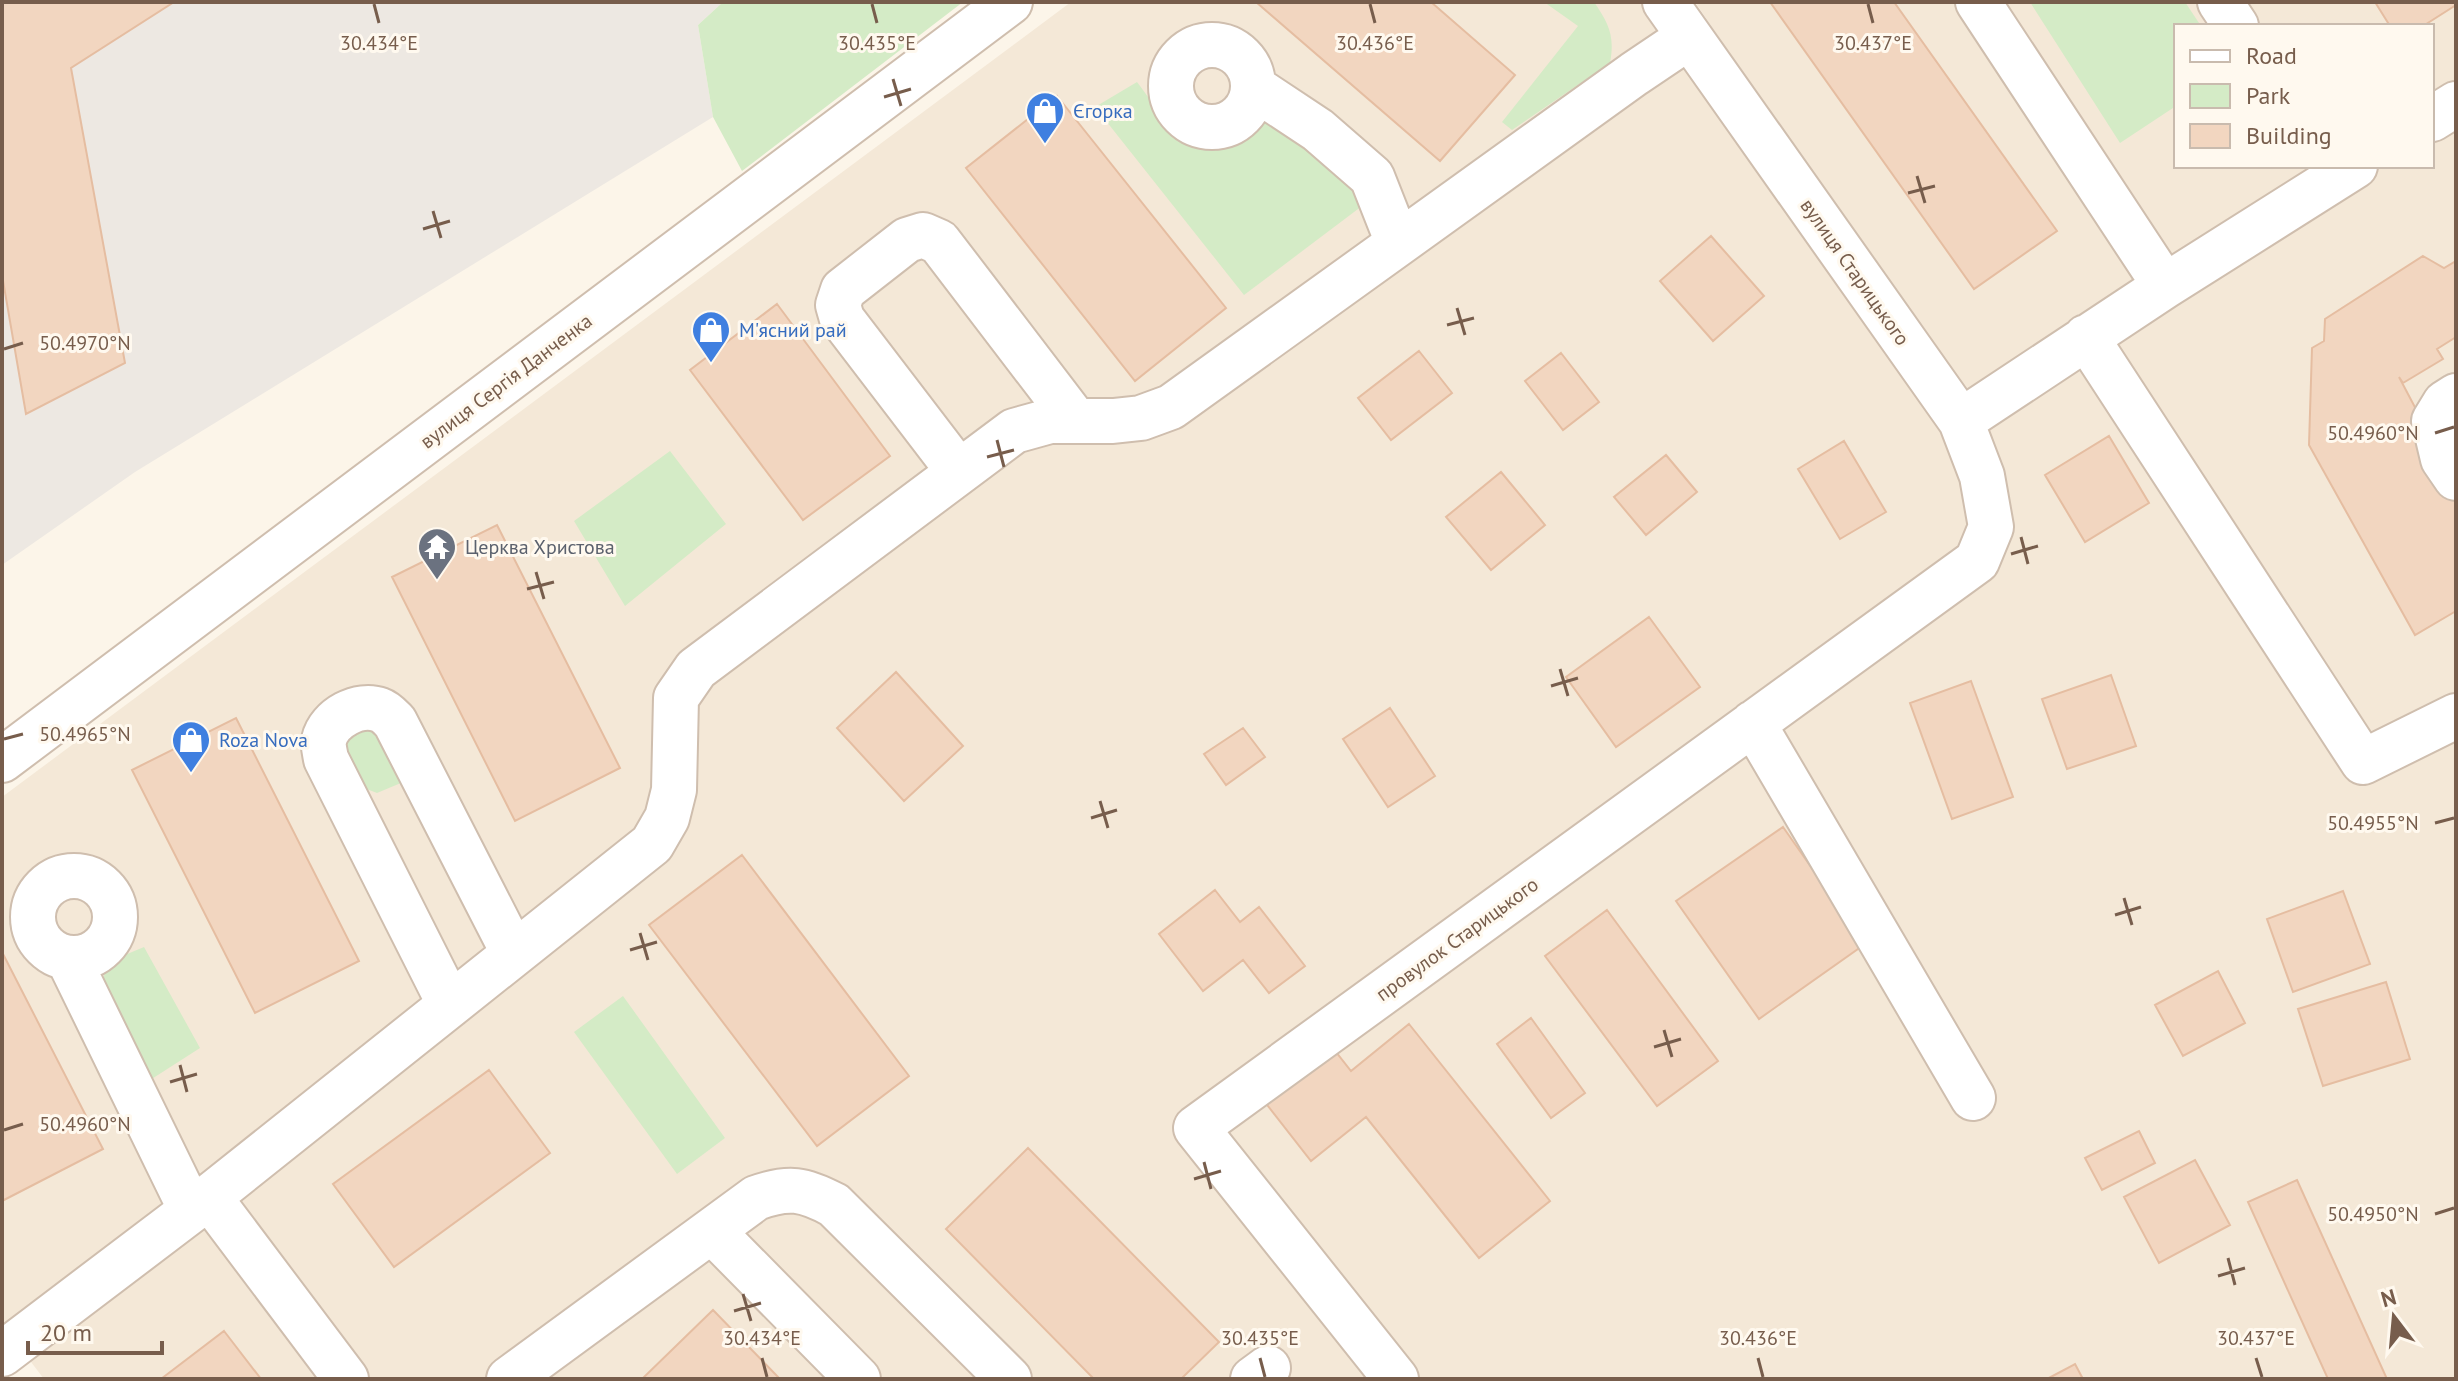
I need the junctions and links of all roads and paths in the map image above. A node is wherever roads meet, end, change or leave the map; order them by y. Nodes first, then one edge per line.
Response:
1 (1010, 2) edge
2 (1665, 2) edge
3 (1978, 2) edge
4 (2220, 2) edge
5 (2235, 24) edge
6 (1689, 37) junction
7 (1253, 87) dead end
8 (2456, 104) edge
9 (2434, 118) edge
10 (2339, 170) edge
11 (1398, 243) junction
12 (2165, 286) junction
13 (2086, 337) junction
14 (2456, 396) edge
15 (1075, 420) junction
16 (1961, 421) junction
17 (959, 472) junction
18 (2456, 478) edge
19 (1977, 561) joint
20 (2456, 716) edge
21 (1753, 723) junction
22 (2, 760) edge
23 (514, 954) junction
24 (68, 958) dead end
25 (450, 1005) junction
26 (1973, 1098) dead end
27 (200, 1204) junction
28 (712, 1231) junction
29 (2, 1354) edge
30 (346, 1379) edge
31 (509, 1379) edge
32 (858, 1379) edge
33 (1009, 1379) edge
34 (1396, 1379) edge

1 - 22 street, вулиця Сергія Данченка
2 - 6 street, вулиця Старицького
3 - 12 street
4 - 5 street
6 - 11 street
6 - 16 street, вулиця Старицького
7 - 11 street
8 - 9 street
10 - 12 street
11 - 15 street
12 - 13 street
13 - 16 street
13 - 20 street
14 - 18 street
15 - 17 street
15 - 17 street
16 - 19 street, вулиця Старицького
17 - 23 street
19 - 21 street, провулок Старицького
21 - 26 street
21 - 34 street, провулок Старицького
23 - 25 street
23 - 25 street
24 - 27 street
25 - 27 street
27 - 29 street
27 - 30 street
28 - 31 street
28 - 32 street
28 - 33 street

